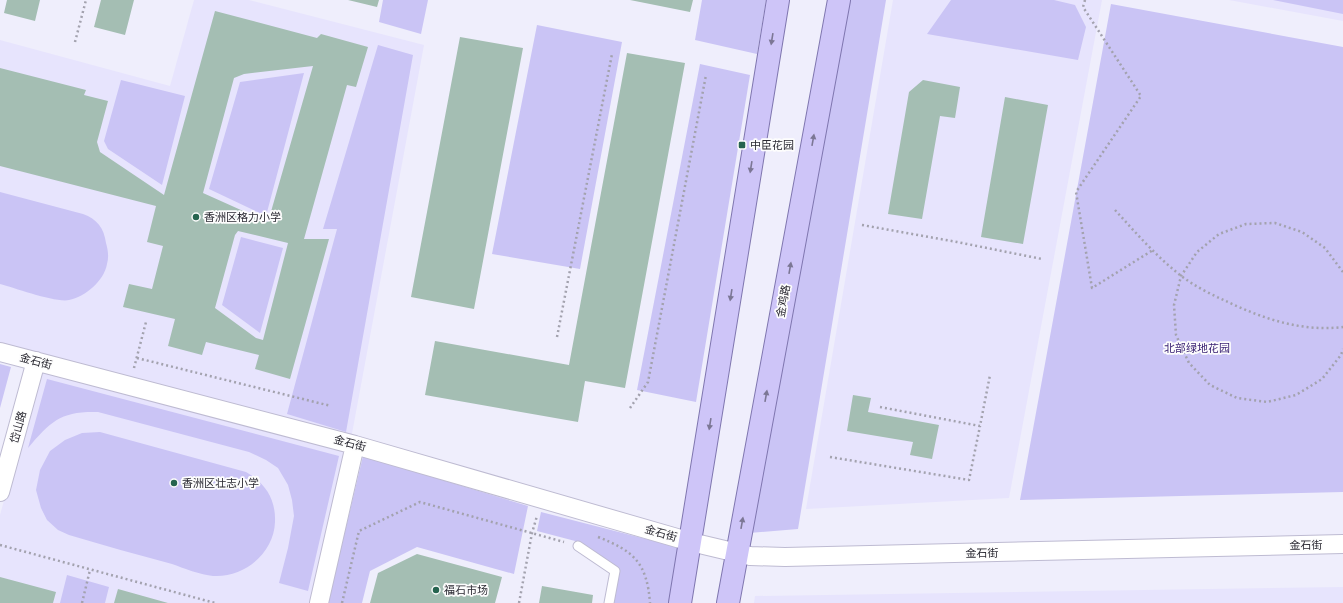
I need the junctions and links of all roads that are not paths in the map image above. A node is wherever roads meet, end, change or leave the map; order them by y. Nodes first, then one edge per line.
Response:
1 (778, 0) edge
2 (839, 0) edge
3 (0, 352) edge
4 (36, 361) junction
5 (355, 445) junction
6 (0, 492) edge
7 (691, 542) junction
8 (1343, 544) edge
9 (578, 546) road end
10 (737, 554) junction
11 (319, 603) edge
12 (609, 603) edge
13 (680, 603) edge
14 (728, 603) edge

1 -> 7 main road
10 -> 2 main road, 金鸡路
3 - 4 street, 金石街
4 - 5 street, 金石街
4 - 6 street, 岱山路
5 - 7 street, 金石街
5 - 11 street
7 - 10 street, 金石街
7 - 13 main road
8 - 10 street, 金石街
9 - 12 lane
10 - 14 main road, 金鸡路

